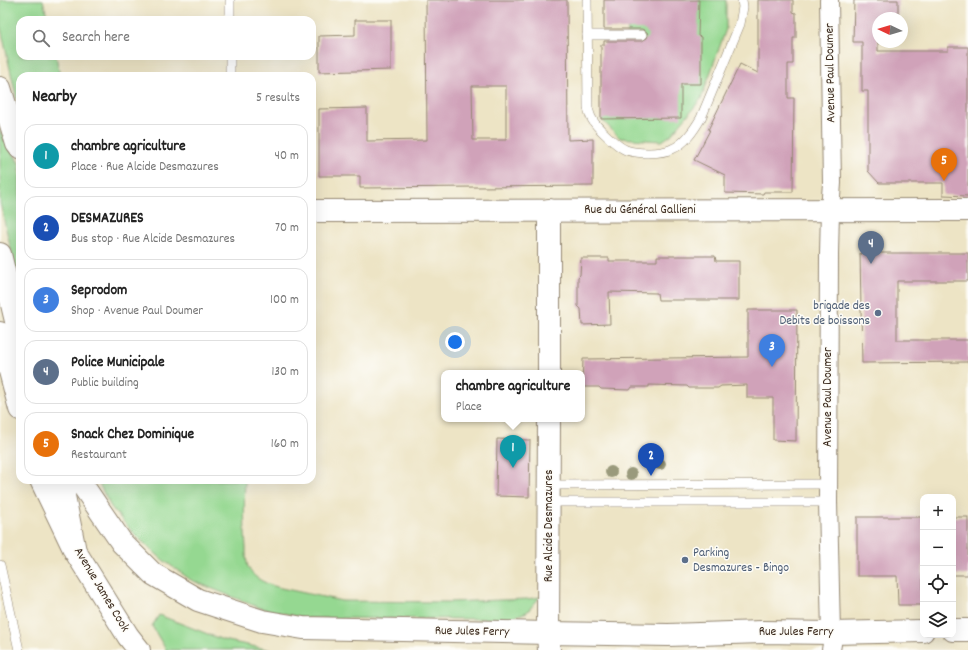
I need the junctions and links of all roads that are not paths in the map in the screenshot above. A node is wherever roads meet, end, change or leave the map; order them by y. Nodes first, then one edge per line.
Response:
1 (230, 0) edge
2 (587, 0) edge
3 (742, 0) edge
4 (829, 0) edge
5 (230, 16) edge
6 (587, 35) junction
7 (642, 35) dead end
8 (230, 60) edge
9 (230, 72) edge
10 (0, 88) edge
11 (16, 141) edge
12 (548, 210) junction
13 (830, 210) junction
14 (968, 210) edge
15 (316, 211) edge
16 (0, 254) edge
17 (16, 321) edge
18 (0, 333) edge
19 (549, 370) edge
20 (16, 394) edge
21 (549, 422) edge
22 (43, 484) edge
23 (65, 484) edge
24 (82, 484) edge
25 (828, 484) junction
26 (549, 494) junction
27 (828, 502) junction
28 (75, 551) junction
29 (0, 566) edge
30 (956, 630) edge
31 (968, 630) edge
32 (920, 631) edge
33 (668, 635) junction
34 (831, 641) edge
35 (549, 642) edge
36 (20, 650) edge
37 (139, 650) edge
38 (617, 650) edge

1 - 5 lane
2 - 6 lane
3 - 6 lane
4 - 13 street, Avenue Paul Doumer
6 - 7 lane
8 - 9 lane
10 - 11 main road
12 - 13 main road, Rue du Général Gallieni
12 - 15 main road, Rue du Général Gallieni
12 - 19 main road
13 - 14 main road, Rue du Général Gallieni
13 - 25 street, Avenue Paul Doumer
16 - 17 main road
18 - 20 main road
21 - 26 main road, Rue Alcide Desmazures
22 - 28 main road
23 - 28 main road, Avenue James Cook
24 - 35 main road, Rue Jules Ferry
25 - 26 lane
25 - 27 street, Avenue Paul Doumer
26 - 27 lane
26 - 35 main road, Rue Alcide Desmazures
27 - 34 street, Avenue Paul Doumer
28 - 37 main road, Avenue James Cook
29 - 36 lane
30 - 31 main road
32 - 34 main road, Rue Jules Ferry
33 - 34 main road, Rue Jules Ferry
33 - 35 main road, Rue Jules Ferry
33 - 38 main road

